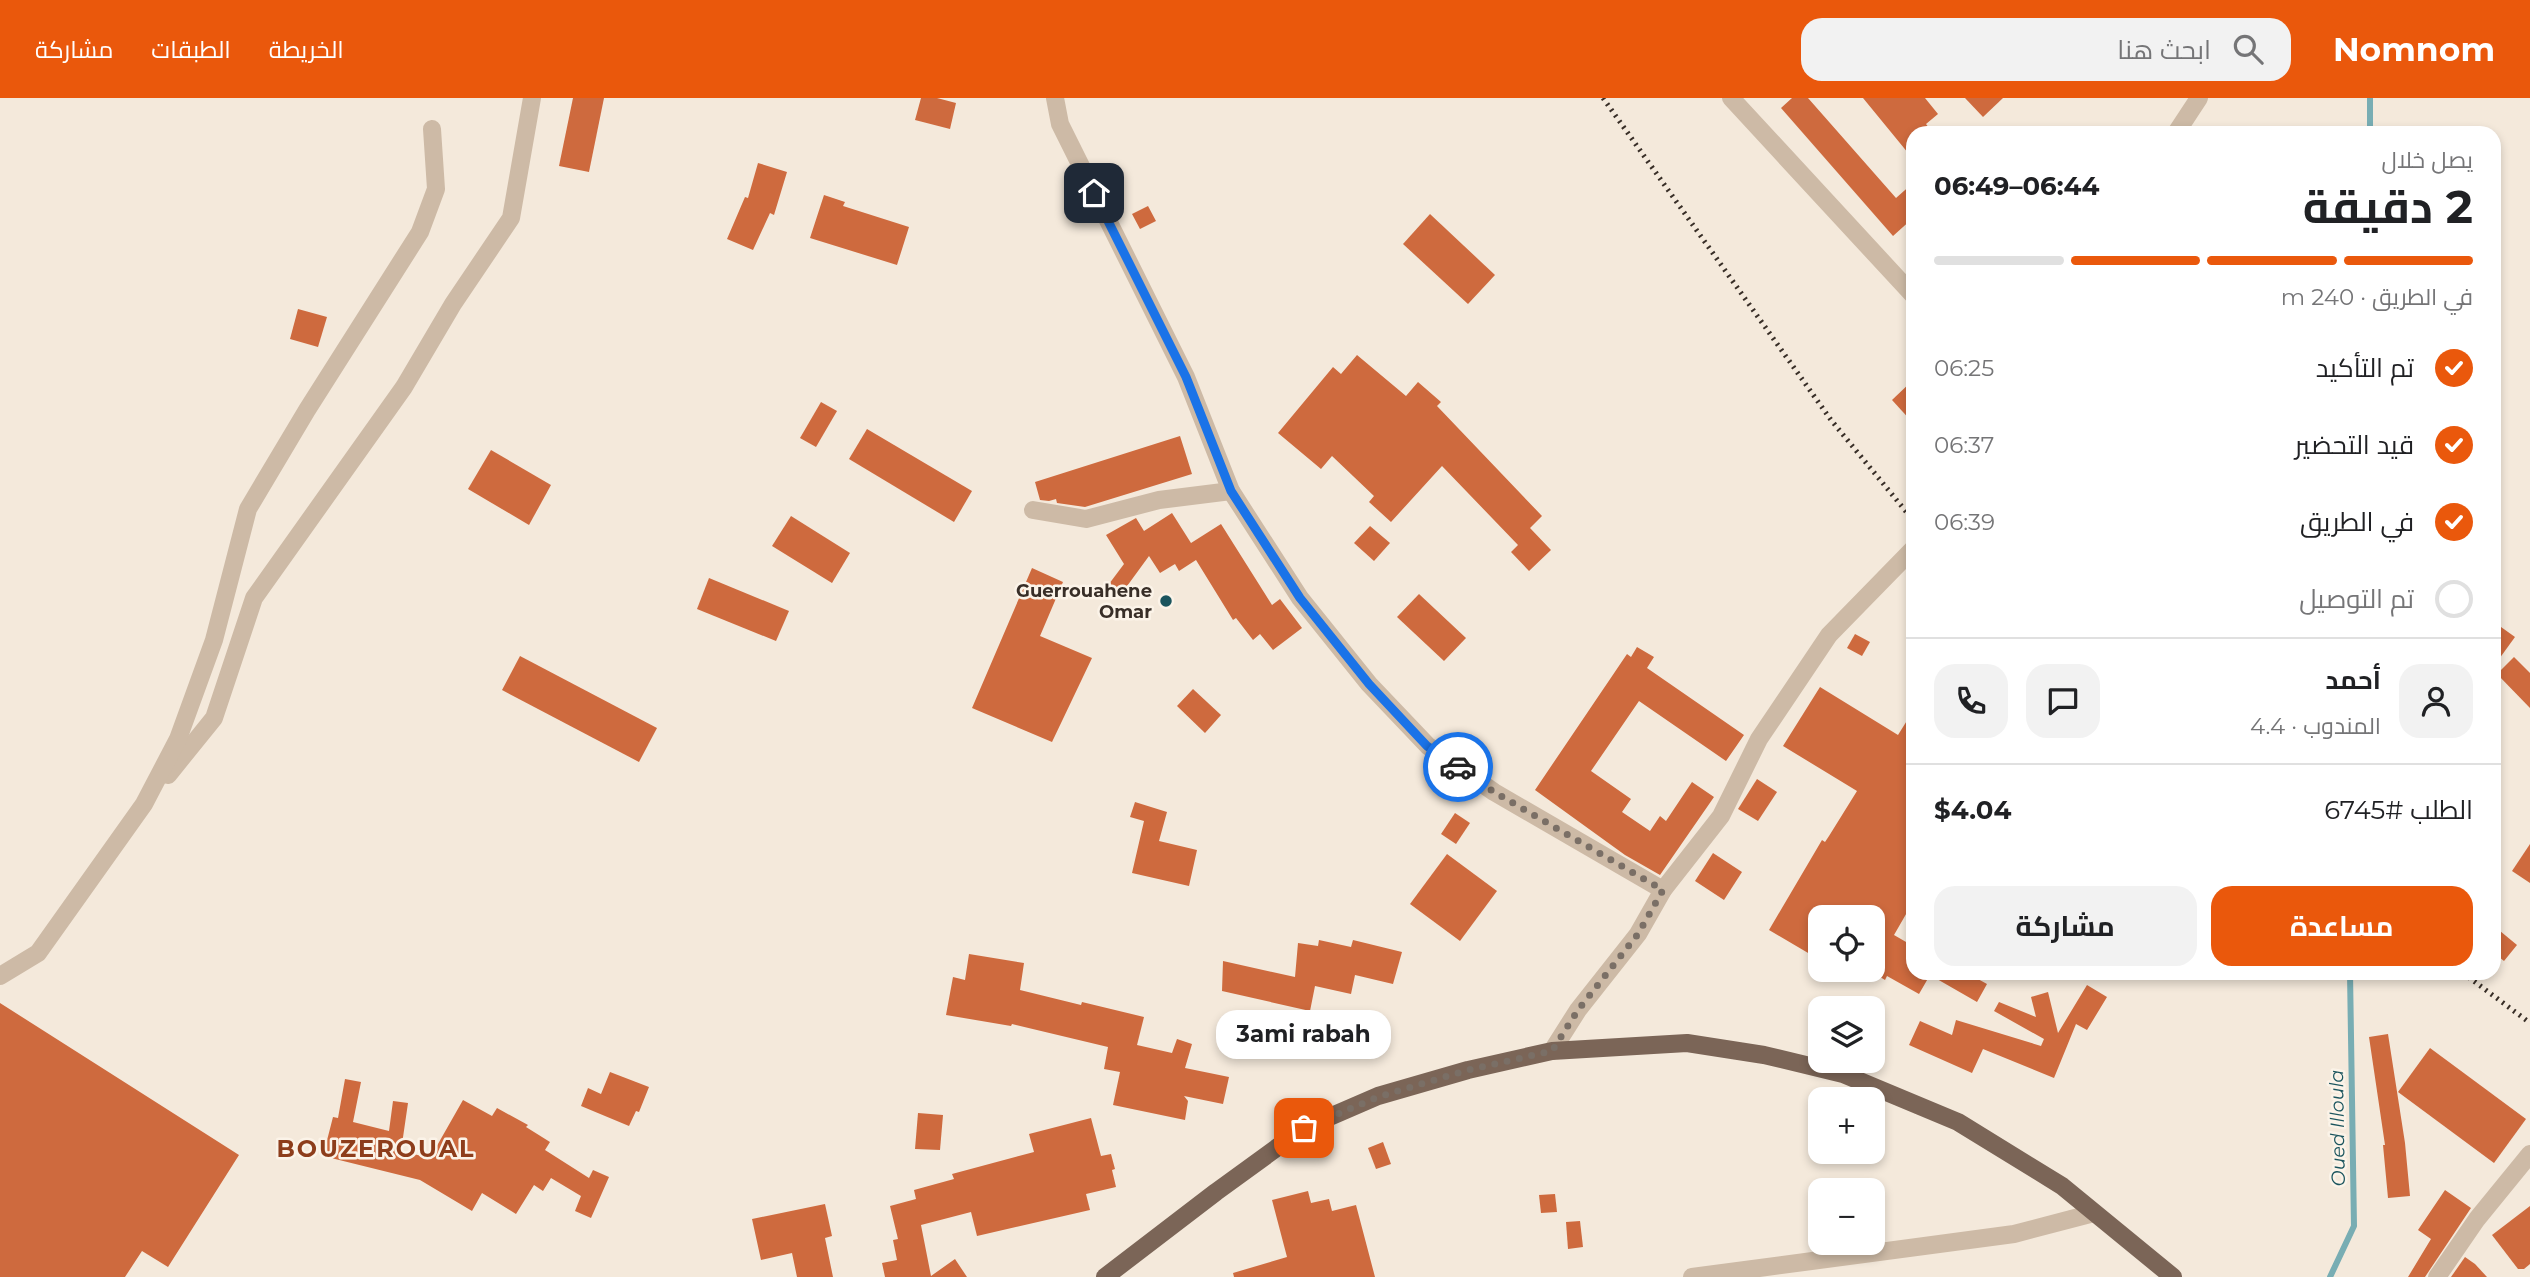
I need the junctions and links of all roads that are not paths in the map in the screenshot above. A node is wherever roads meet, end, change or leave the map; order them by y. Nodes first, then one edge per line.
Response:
1 (532, 98) edge
2 (1055, 98) edge
3 (1731, 98) edge
4 (2199, 98) edge
5 (2181, 126) edge
6 (432, 130) dead end
7 (1906, 287) edge
8 (1231, 491) junction
9 (1033, 510) dead end
10 (1906, 556) edge
11 (144, 804) junction
12 (1663, 890) junction
13 (0, 976) edge
14 (1552, 1051) junction
15 (2530, 1154) edge
16 (2094, 1213) junction
17 (1105, 1277) edge
18 (1692, 1277) edge
19 (2174, 1277) edge
20 (2437, 1277) edge

1 - 11 street
2 - 8 street
3 - 7 street
4 - 5 street
6 - 11 street
8 - 9 street
8 - 12 street
10 - 12 street
11 - 13 street
12 - 14 street
14 - 16 main road
14 - 17 main road
15 - 20 street
16 - 18 street
16 - 19 main road

